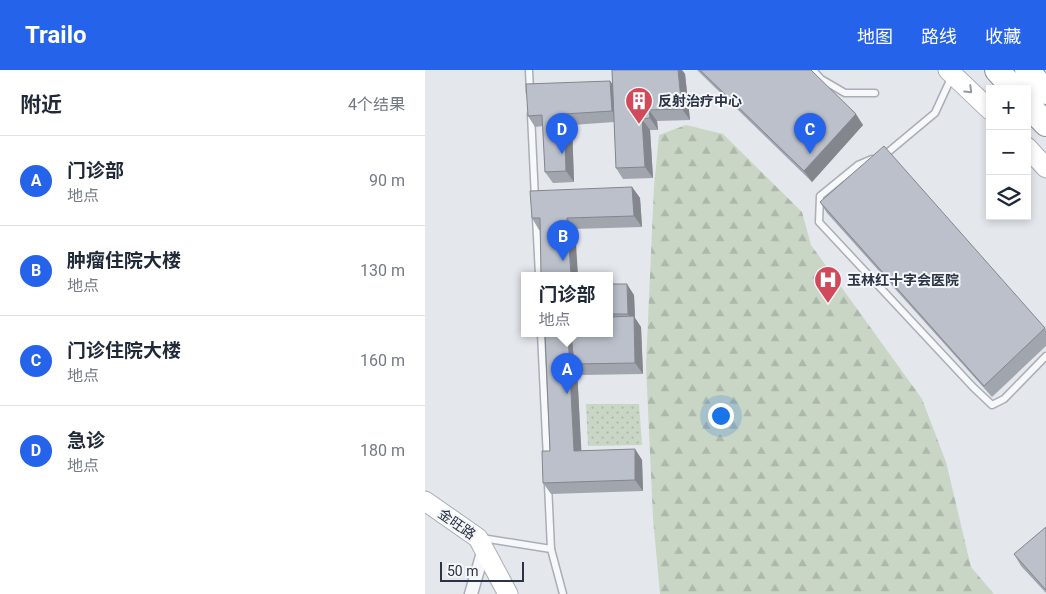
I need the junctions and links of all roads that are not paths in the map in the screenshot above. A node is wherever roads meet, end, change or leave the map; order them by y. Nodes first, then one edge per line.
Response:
1 (529, 70) edge
2 (813, 70) edge
3 (997, 70) edge
4 (1027, 70) edge
5 (950, 72) edge
6 (1010, 85) edge
7 (1046, 92) edge
8 (875, 93) dead end
9 (531, 99) edge
10 (986, 106) edge
11 (1031, 108) edge
12 (531, 109) edge
13 (1046, 124) edge
14 (1031, 151) edge
15 (1046, 168) edge
16 (539, 272) edge
17 (541, 337) edge
18 (1046, 356) edge
19 (547, 470) edge
20 (548, 480) edge
21 (425, 501) edge
22 (481, 544) junction
23 (551, 549) junction
24 (471, 594) edge
25 (508, 594) edge
26 (563, 594) edge

1 - 9 lane
2 - 8 lane
3 - 6 highway
4 - 7 highway
5 -> 10 street
5 - 18 lane
11 - 13 highway
12 - 16 lane
14 - 15 street
17 - 19 lane
20 - 23 lane
21 - 22 street, 金旺路
22 - 23 lane
22 - 24 street
22 - 25 street
23 - 26 lane

